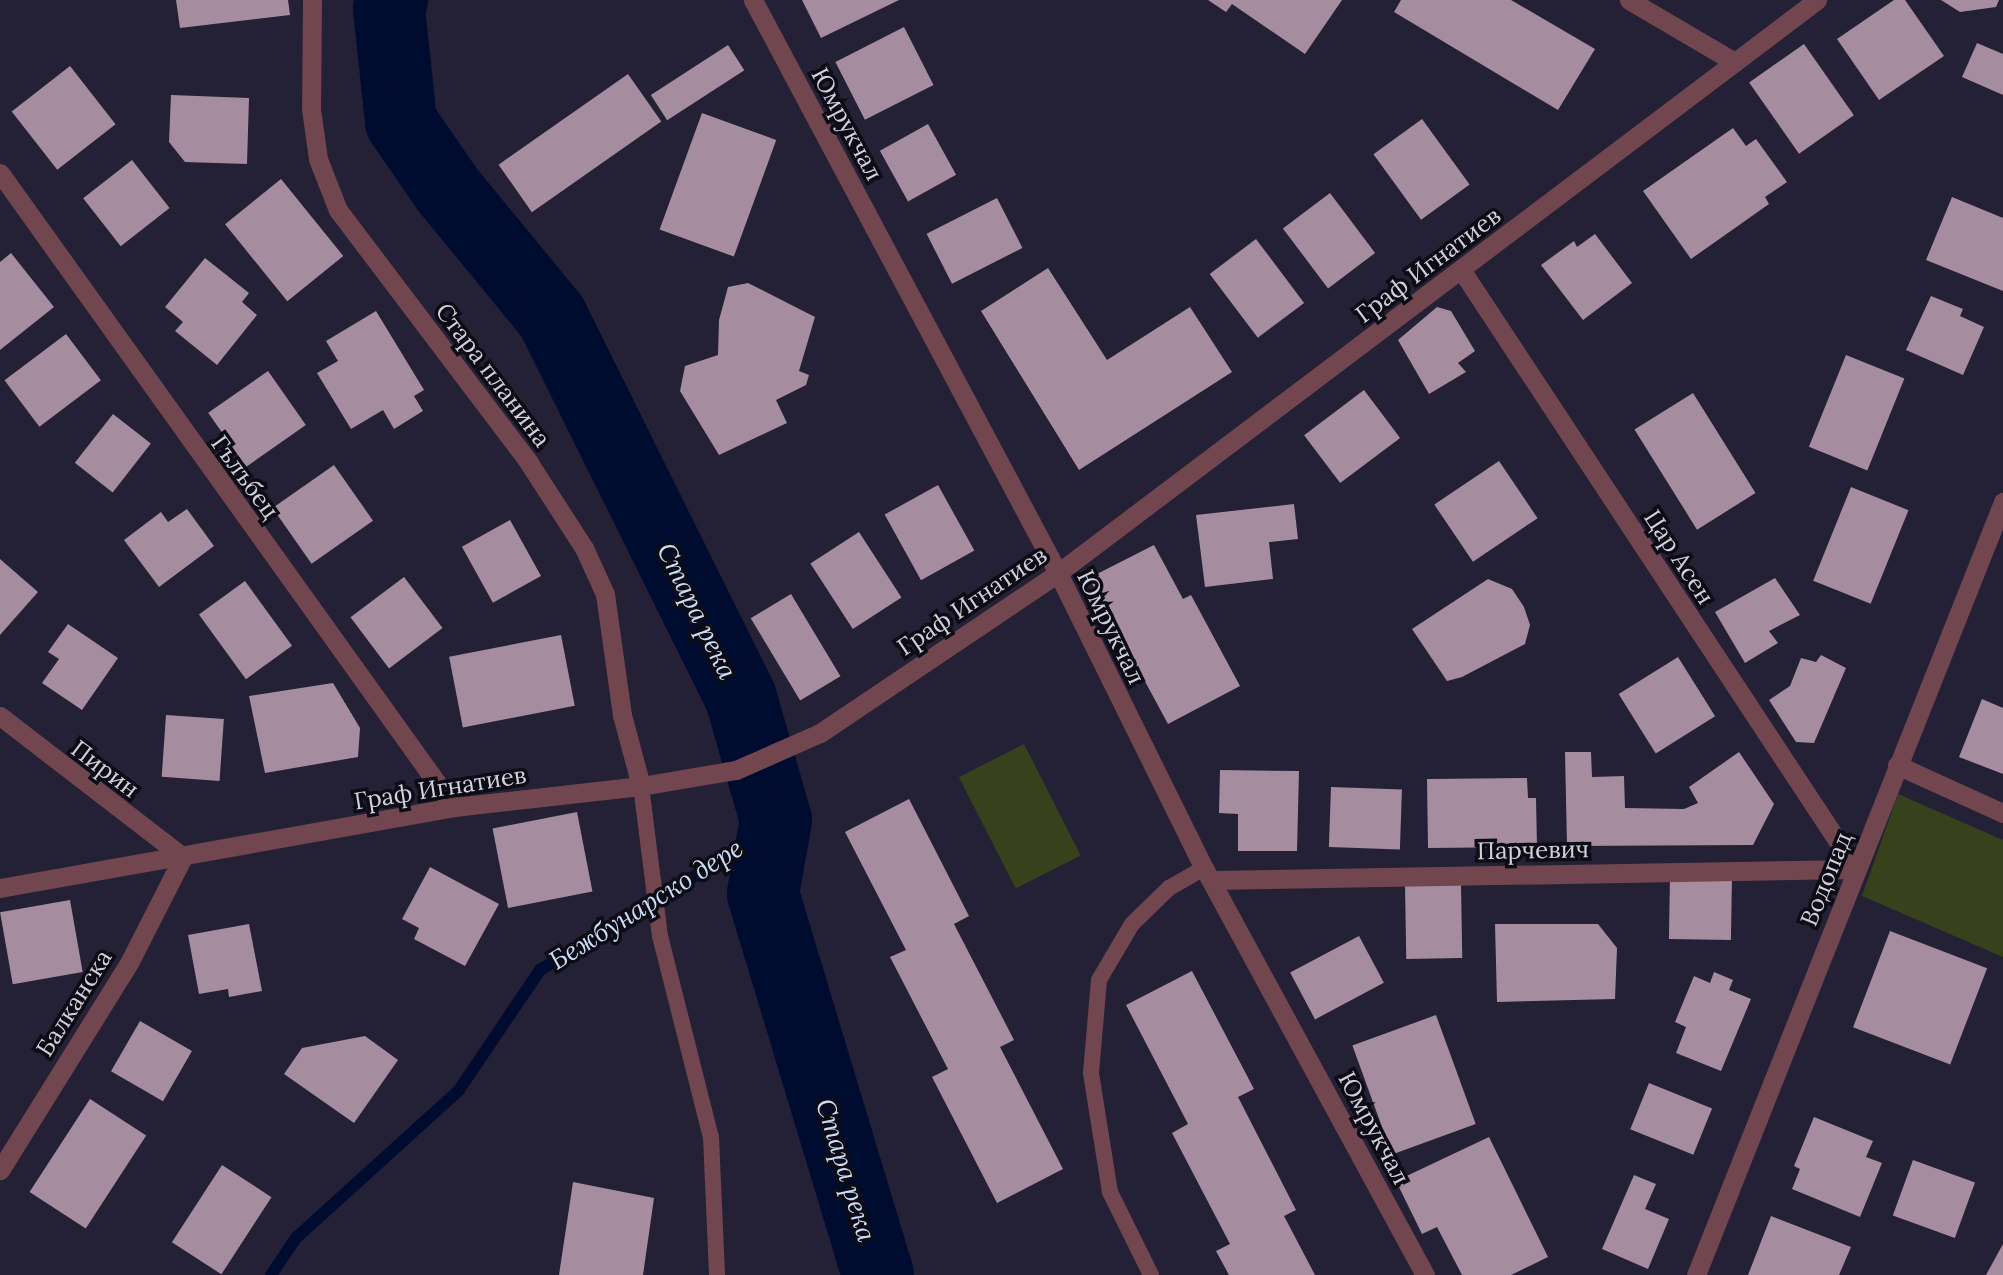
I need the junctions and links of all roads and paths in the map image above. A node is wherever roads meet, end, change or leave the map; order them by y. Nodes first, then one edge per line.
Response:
1 (312, 0) edge
2 (753, 0) edge
3 (1629, 0) edge
4 (1817, 0) edge
5 (1733, 61) junction
6 (0, 173) edge
7 (1462, 271) junction
8 (2003, 502) edge
9 (1058, 573) junction
10 (0, 716) edge
11 (1898, 765) junction
12 (641, 786) junction
13 (454, 807) junction
14 (2003, 813) edge
15 (183, 857) junction
16 (1856, 869) junction
17 (1208, 874) junction
18 (0, 888) edge
19 (0, 1170) edge
20 (717, 1275) edge
21 (1151, 1275) edge
22 (1425, 1275) edge
23 (1696, 1275) edge

1 - 12 street, Стара планина
2 - 9 street, Юмрукчал
3 - 5 street
4 - 5 street, Граф Игнатиев
5 - 7 street, Граф Игнатиев
6 - 13 street, Гълъбец
7 - 9 street, Граф Игнатиев
7 - 16 street, Цар Асен
8 - 11 street, Водопад
9 - 12 street, Граф Игнатиев
9 - 17 street, Юмрукчал
10 - 15 street, Пирин
11 - 14 street
11 - 16 street, Водопад
12 - 13 street, Граф Игнатиев
12 - 20 lane
13 - 15 street, Граф Игнатиев
15 - 18 street, Граф Игнатиев
15 - 19 street, Балканска
16 - 17 street, Парчевич
16 - 23 street, Водопад
17 - 21 lane
17 - 22 street, Юмрукчал

